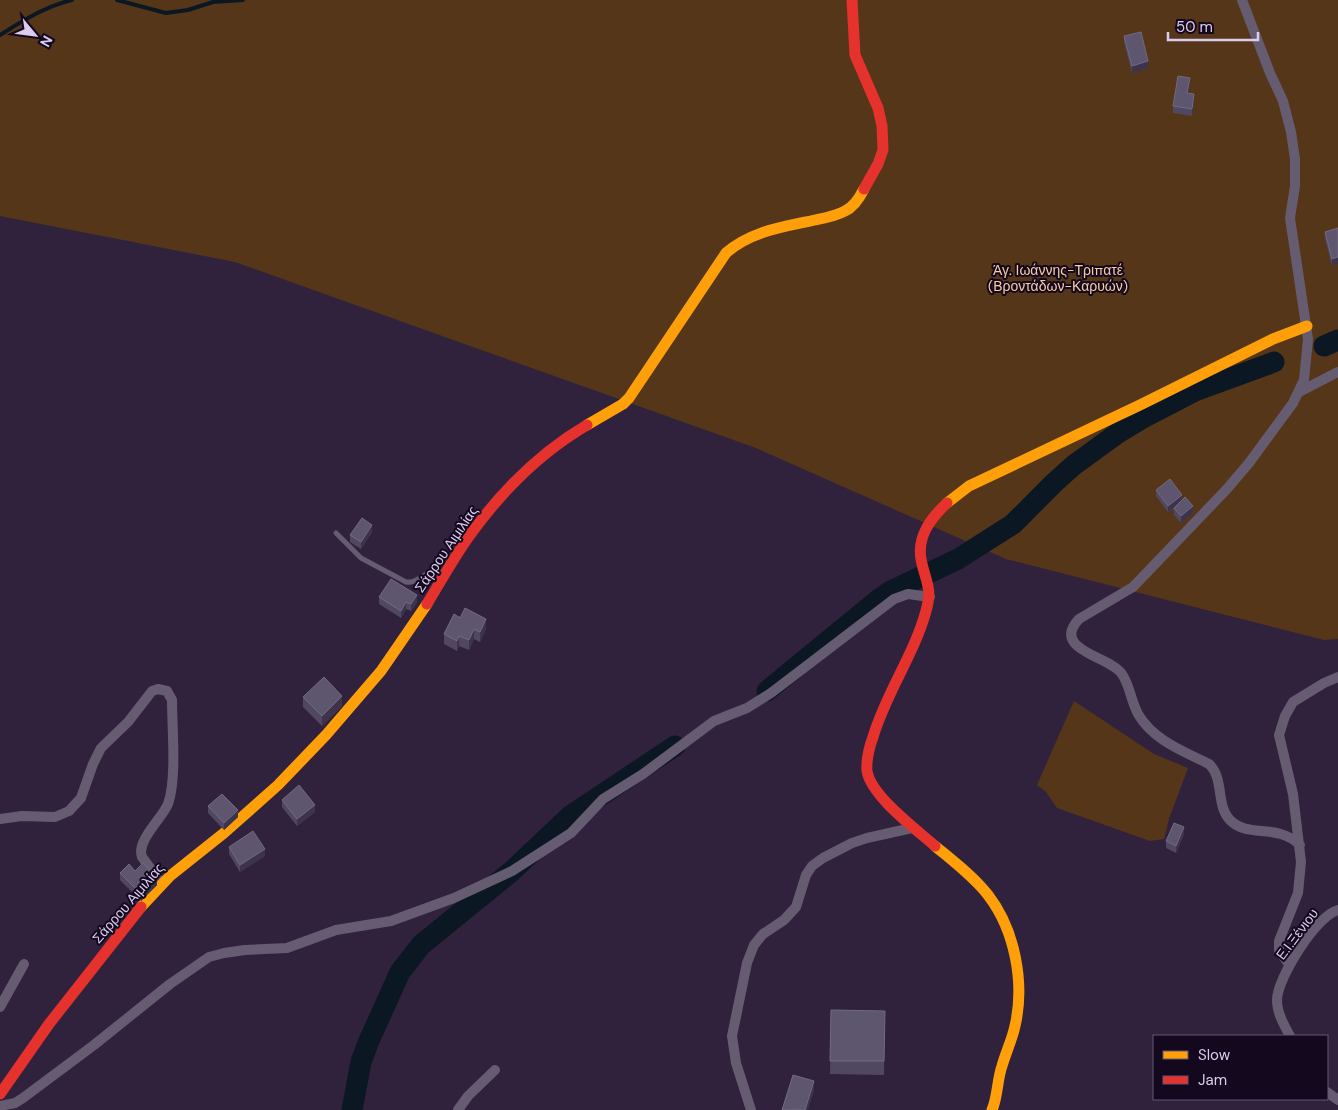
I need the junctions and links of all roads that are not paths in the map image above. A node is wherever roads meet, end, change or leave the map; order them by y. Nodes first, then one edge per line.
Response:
1 (852, 0) edge
2 (1242, 0) edge
3 (1307, 326) junction
4 (1338, 372) edge
5 (1299, 392) junction
6 (336, 532) dead end
7 (445, 574) junction
8 (930, 591) junction
9 (1338, 677) edge
10 (0, 819) edge
11 (912, 828) junction
12 (1300, 845) junction
13 (162, 884) junction
14 (1338, 910) edge
15 (24, 964) dead end
16 (1289, 964) junction
17 (0, 1007) edge
18 (1290, 1035) edge
19 (495, 1070) dead end
20 (0, 1094) edge
21 (0, 1106) edge
22 (458, 1110) edge
23 (751, 1110) edge
24 (992, 1110) edge

1 - 7 street, Σάρρου Αιμιλίας
2 - 3 street
3 - 5 street
3 - 8 street
4 - 5 street
5 - 12 street
6 - 7 lane
7 - 13 street, Σάρρου Αιμιλίας
8 - 11 street
8 - 21 street
9 - 12 street
10 - 13 street
11 - 23 street
11 - 24 street
12 - 16 street
13 - 20 street, Σάρρου Αιμιλίας
14 - 16 street, Ε.Ι.Ξένιου
15 - 17 street
16 - 18 street, Ε.Ι.Ξένιου
19 - 22 street

